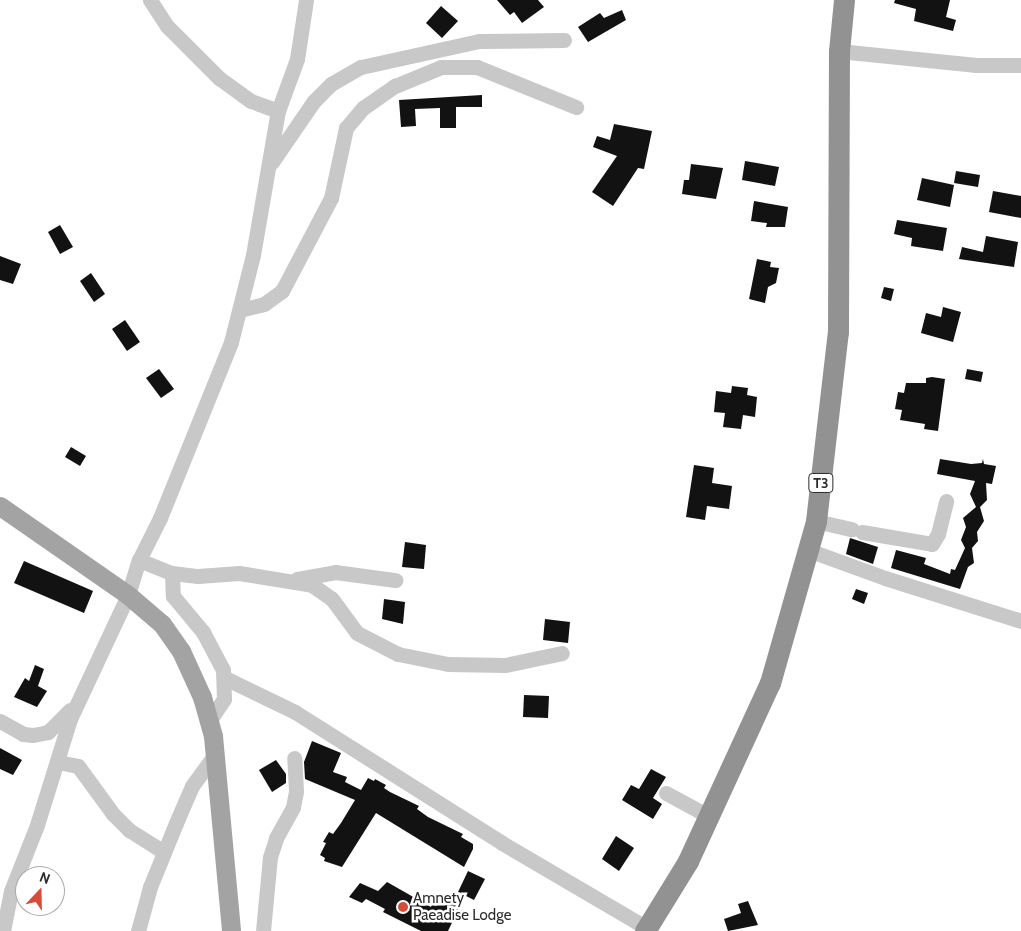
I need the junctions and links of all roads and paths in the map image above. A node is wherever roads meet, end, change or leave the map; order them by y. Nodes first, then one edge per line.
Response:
1 (150, 0) edge
2 (306, 0) edge
3 (844, 0) edge
4 (564, 40) dead end
5 (839, 51) junction
6 (1021, 65) edge
7 (576, 107) dead end
8 (278, 111) junction
9 (269, 165) junction
10 (240, 310) junction
11 (946, 501) dead end
12 (0, 506) edge
13 (816, 521) junction
14 (808, 550) junction
15 (139, 560) junction
16 (172, 573) junction
17 (293, 580) junction
18 (395, 580) dead end
19 (128, 594) junction
20 (1021, 620) edge
21 (562, 653) dead end
22 (225, 678) junction
23 (84, 693) junction
24 (0, 720) edge
25 (210, 720) junction
26 (216, 753) junction
27 (294, 758) dead end
28 (58, 762) junction
29 (666, 793) dead end
30 (710, 817) junction
31 (164, 852) junction
32 (2, 924) edge
33 (646, 929) edge
34 (138, 931) edge
35 (234, 931) edge
36 (263, 931) edge

1 - 8 street
2 - 8 street
3 - 5 highway, T3
4 - 9 street
5 - 6 street
5 - 13 highway, T3
7 - 10 street
8 - 9 street
9 - 10 street
10 - 15 street
11 - 13 street
12 - 19 main road
13 - 14 highway, T3
14 - 20 street
14 - 30 highway, T3
15 - 16 street
15 - 19 street
16 - 17 street
16 - 22 street
17 - 18 street
17 - 21 street
19 - 23 street
19 - 25 main road
22 - 25 street
22 - 33 street
23 - 24 street
23 - 28 street
25 - 26 main road
26 - 31 street
26 - 35 main road
27 - 36 street
28 - 31 street
28 - 32 street
29 - 30 street
30 - 33 highway, T3
31 - 34 street

